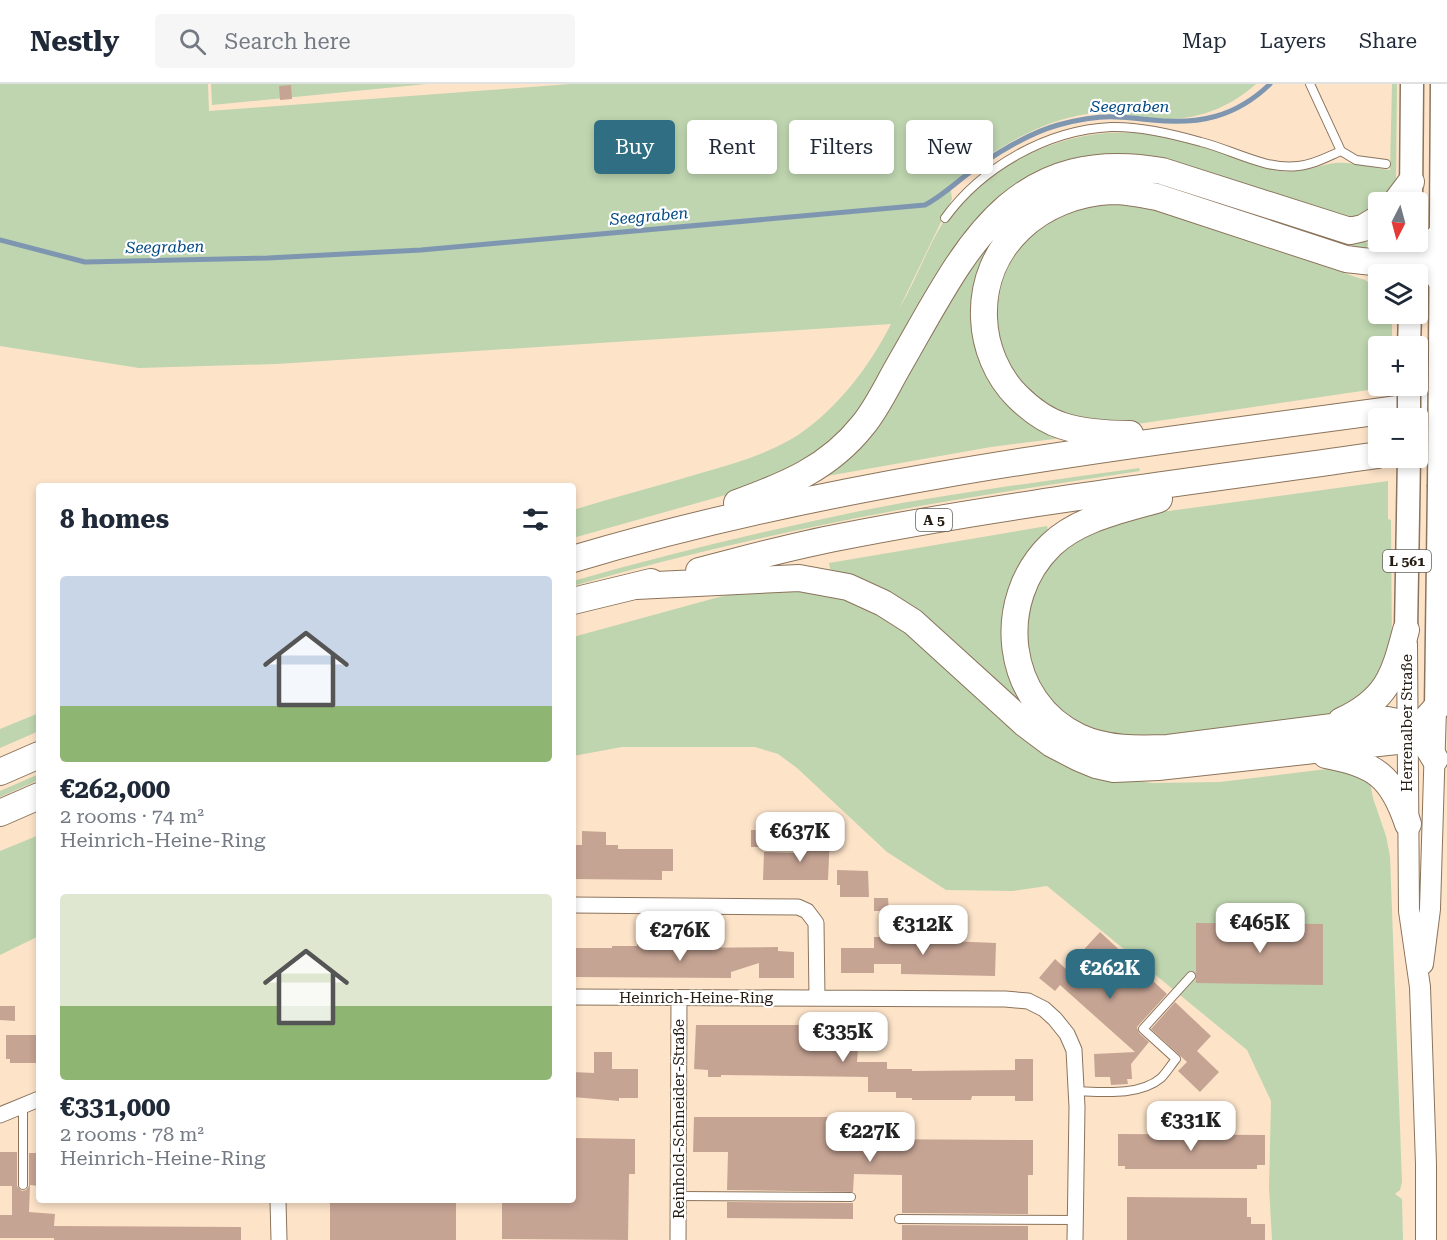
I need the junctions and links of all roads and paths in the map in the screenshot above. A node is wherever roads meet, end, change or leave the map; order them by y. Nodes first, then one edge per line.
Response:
1 (1310, 84) edge
2 (1412, 84) edge
3 (1442, 84) edge
4 (1341, 151) junction
5 (1386, 164) dead end
6 (1411, 192) edge
7 (945, 218) dead end
8 (1368, 225) edge
9 (1350, 231) junction
10 (1442, 234) junction
11 (1368, 237) edge
12 (1413, 256) edge
13 (1346, 259) junction
14 (1368, 274) edge
15 (1441, 280) junction
16 (1447, 402) edge
17 (1224, 434) junction
18 (1447, 446) edge
19 (1428, 449) edge
20 (1368, 456) edge
21 (1409, 468) edge
22 (1237, 475) junction
23 (662, 533) junction
24 (576, 557) edge
25 (636, 586) junction
26 (576, 600) edge
27 (1406, 630) junction
28 (1436, 708) junction
29 (1327, 727) junction
30 (1410, 732) junction
31 (1308, 752) junction
32 (36, 756) edge
33 (1435, 759) junction
34 (0, 772) edge
35 (36, 797) edge
36 (0, 813) edge
37 (1408, 824) junction
38 (576, 905) edge
39 (1191, 976) dead end
40 (1420, 987) junction
41 (576, 998) edge
42 (679, 998) junction
43 (817, 998) junction
44 (1077, 1092) junction
45 (36, 1100) edge
46 (23, 1105) junction
47 (0, 1115) edge
48 (23, 1185) dead end
49 (679, 1196) junction
50 (851, 1197) dead end
51 (278, 1203) edge
52 (899, 1219) dead end
53 (1076, 1220) junction
54 (279, 1240) edge
55 (678, 1240) edge
56 (1076, 1240) edge
57 (1425, 1240) edge

1 - 4 lane
2 - 6 main road
3 - 10 main road, L 561
4 - 5 lane
4 - 7 lane
8 - 9 highway
9 - 11 highway
9 - 23 highway
10 - 12 highway
10 - 15 main road, L 561
12 - 13 highway
12 - 15 highway
13 - 14 highway
13 - 17 highway
15 - 28 main road, Herrenalber Straße / L 561, bridge
16 - 17 highway
17 - 23 highway
18 - 19 highway
20 - 22 highway, A 5
21 - 27 main road, Herrenalber Straße / L 561
22 - 25 highway, A 5
22 - 29 highway
23 - 24 highway
25 - 26 highway, A 5
25 - 31 highway
27 - 29 highway
27 - 30 main road, Herrenalber Straße / L 561
28 - 30 highway
28 - 33 main road, Herrenalber Straße / L 561
29 - 30 highway
30 - 31 highway
30 - 33 highway
30 - 37 main road, Herrenalber Straße / L 561
31 - 37 highway
32 - 34 highway
33 - 40 main road, Herrenalber Straße / L 561
35 - 36 highway
37 - 40 main road, Herrenalber Straße / L 561
38 - 43 street
39 - 44 lane
40 - 57 main road, Herrenalber Straße / L 561
41 - 42 street, Heinrich-Heine-Ring
42 - 43 street, Heinrich-Heine-Ring
42 - 49 street, Reinhold-Schneider-Straße
43 - 44 street, Heinrich-Heine-Ring
44 - 53 street, Heinrich-Heine-Ring
45 - 46 street
46 - 47 street
46 - 48 lane
49 - 50 lane
49 - 55 street, Reinhold-Schneider-Straße
51 - 54 street
52 - 53 lane
53 - 56 street, Heinrich-Heine-Ring

